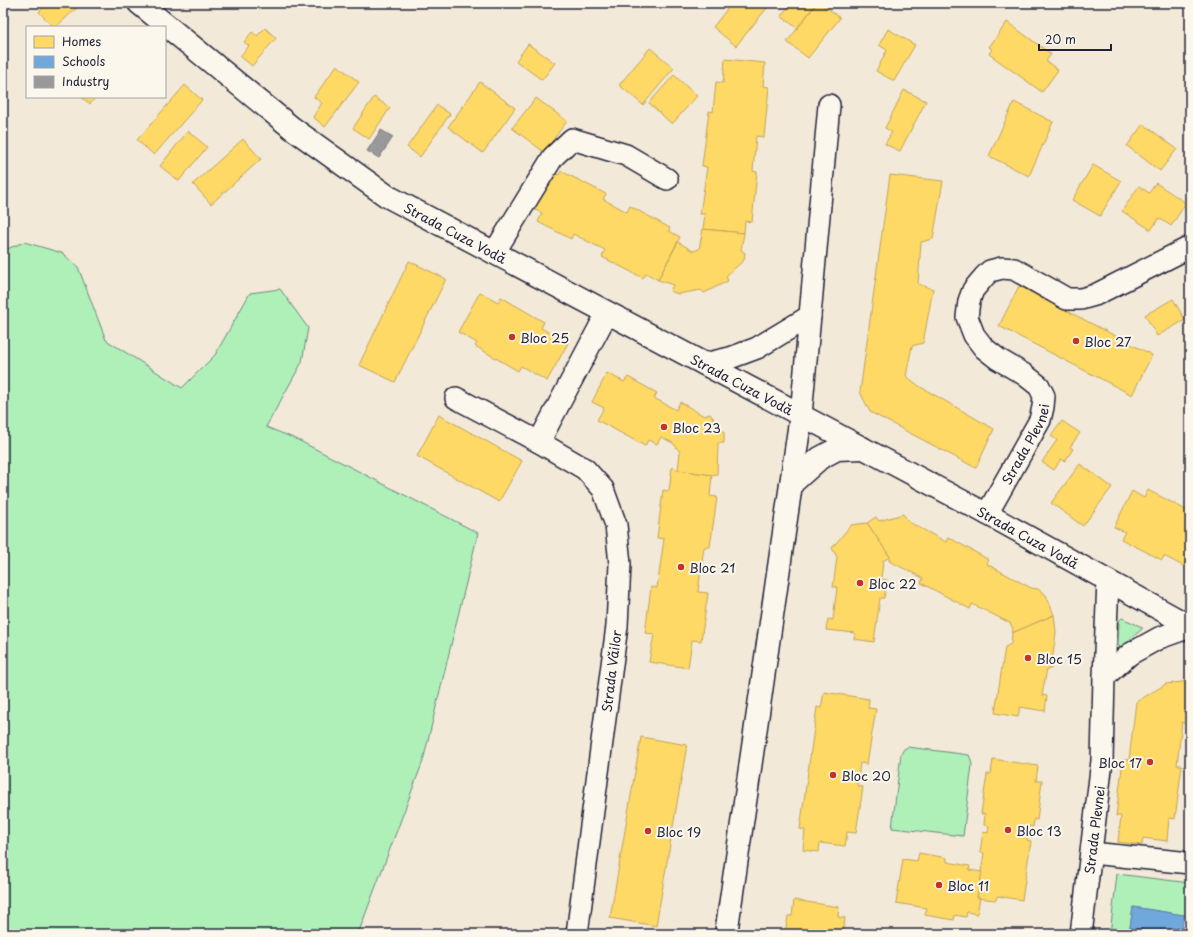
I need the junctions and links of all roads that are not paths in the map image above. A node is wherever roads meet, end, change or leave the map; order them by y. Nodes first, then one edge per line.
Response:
1 (140, 3) edge
2 (829, 106) dead end
3 (667, 179) dead end
4 (1190, 247) edge
5 (494, 253) junction
6 (607, 313) junction
7 (810, 316) junction
8 (704, 364) junction
9 (456, 398) dead end
10 (801, 415) junction
11 (539, 442) junction
12 (862, 448) junction
13 (791, 484) junction
14 (987, 514) junction
15 (1108, 581) junction
16 (1190, 626) edge
17 (1104, 677) junction
18 (1091, 853) junction
19 (1190, 863) edge
20 (577, 934) edge
21 (726, 934) edge
22 (1080, 934) edge

1 - 5 street, Strada Cuza Vodă
2 - 7 street, Strada Cuza Vodă
3 - 5 street
4 - 14 street, Strada Plevnei
5 - 6 street, Strada Cuza Vodă
6 - 8 street, Strada Cuza Vodă
6 - 11 street
7 - 8 street
7 - 10 street, Strada Cuza Vodă
8 - 10 street, Strada Cuza Vodă
9 - 11 street, Strada Văilor
10 - 12 street, Strada Cuza Vodă
10 - 13 street
11 - 20 street, Strada Văilor
12 - 13 street
12 - 14 street, Strada Cuza Vodă
13 - 21 street
14 - 15 street, Strada Cuza Vodă
15 - 16 street, Strada Cuza Vodă
15 - 17 street, Strada Plevnei
16 - 17 street
17 - 18 street, Strada Plevnei
18 - 19 street
18 - 22 street, Strada Plevnei

